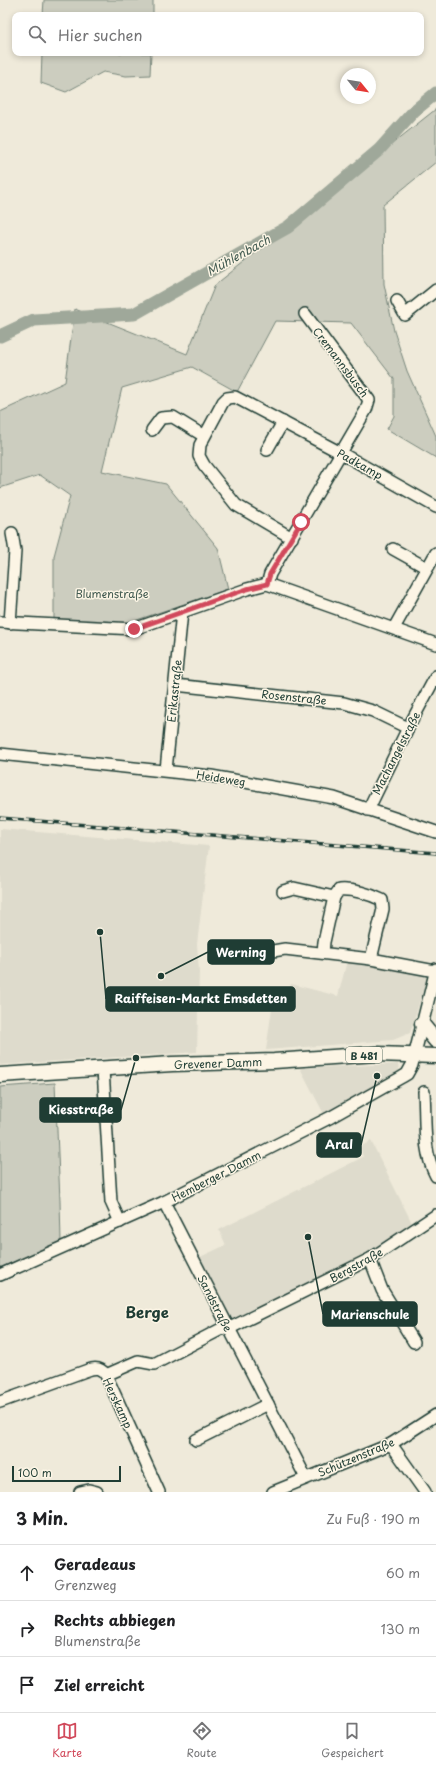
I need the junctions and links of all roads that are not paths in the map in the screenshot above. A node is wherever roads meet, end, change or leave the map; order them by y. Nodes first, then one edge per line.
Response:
1 (436, 290) edge
2 (397, 301) dead end
3 (305, 314) dead end
4 (282, 422) junction
5 (152, 430) dead end
6 (204, 436) junction
7 (267, 450) dead end
8 (341, 453) junction
9 (436, 507) edge
10 (12, 533) dead end
11 (292, 538) junction
12 (393, 549) dead end
13 (436, 553) edge
14 (427, 568) junction
15 (267, 584) junction
16 (182, 612) junction
17 (5, 622) edge
18 (394, 628) junction
19 (436, 644) edge
20 (436, 676) edge
21 (175, 685) junction
22 (408, 728) junction
23 (0, 754) edge
24 (166, 770) junction
25 (368, 810) junction
26 (436, 832) edge
27 (283, 891) dead end
28 (334, 897) junction
29 (273, 950) dead end
30 (323, 953) junction
31 (371, 959) junction
32 (436, 970) edge
33 (422, 1024) junction
34 (436, 1041) edge
35 (414, 1055) junction
36 (436, 1056) edge
37 (103, 1069) junction
38 (0, 1075) edge
39 (424, 1092) dead end
40 (433, 1167) edge
41 (436, 1176) edge
42 (164, 1202) junction
43 (436, 1215) edge
44 (120, 1222) junction
45 (370, 1259) junction
46 (0, 1275) edge
47 (228, 1328) junction
48 (414, 1342) dead end
49 (106, 1375) junction
50 (0, 1402) edge
51 (268, 1404) junction
52 (436, 1415) edge
53 (196, 1440) dead end
54 (391, 1444) junction
55 (306, 1478) junction
56 (80, 1492) edge
57 (97, 1492) edge
58 (159, 1492) edge
59 (273, 1492) edge
60 (425, 1492) edge

1 - 2 street
3 - 8 street, Cremannsbusch
4 - 6 street, Padkamp
4 - 7 street
4 - 8 street, Padkamp
5 - 6 street
6 - 11 street
8 - 9 street, Padkamp
8 - 11 street
10 - 17 street
11 - 15 street
12 - 14 street
13 - 14 street
14 - 18 street
15 - 16 street
15 - 18 street
16 - 17 street
16 - 21 street, Erikastraße
18 - 19 street
20 - 22 street, Machangelstraße
21 - 22 street, Rosenstraße
21 - 24 street, Erikastraße
22 - 25 street, Machangelstraße
23 - 24 street, Heideweg
24 - 25 street, Heideweg
25 - 26 street, Heideweg
27 - 28 street
28 - 30 street
28 - 31 street
29 - 30 street
30 - 31 street
31 - 32 street
32 - 33 street, Hemberger Damm
33 - 34 main road
33 - 35 street, Hemberger Damm
35 - 36 main road, Grevener Damm / B 481
35 - 37 main road, Grevener Damm / B 481
35 - 42 street, Hemberger Damm
37 - 38 main road, Grevener Damm / B 481
37 - 44 street
39 - 40 street
40 - 41 street
42 - 44 street, Hemberger Damm
42 - 47 street, Sandstraße
43 - 45 street, Bergstraße
44 - 46 street, Hemberger Damm
45 - 47 street, Bergstraße
45 - 48 street
47 - 49 street, Bergstraße
47 - 51 street, Sandstraße
49 - 50 street, Herskamp
49 - 58 street, Herskamp
51 - 53 street
51 - 55 street, Sandstraße
52 - 54 street, Schützenstraße
54 - 55 street, Schützenstraße
54 - 60 street
55 - 59 street, Schützenstraße
56 - 57 street

